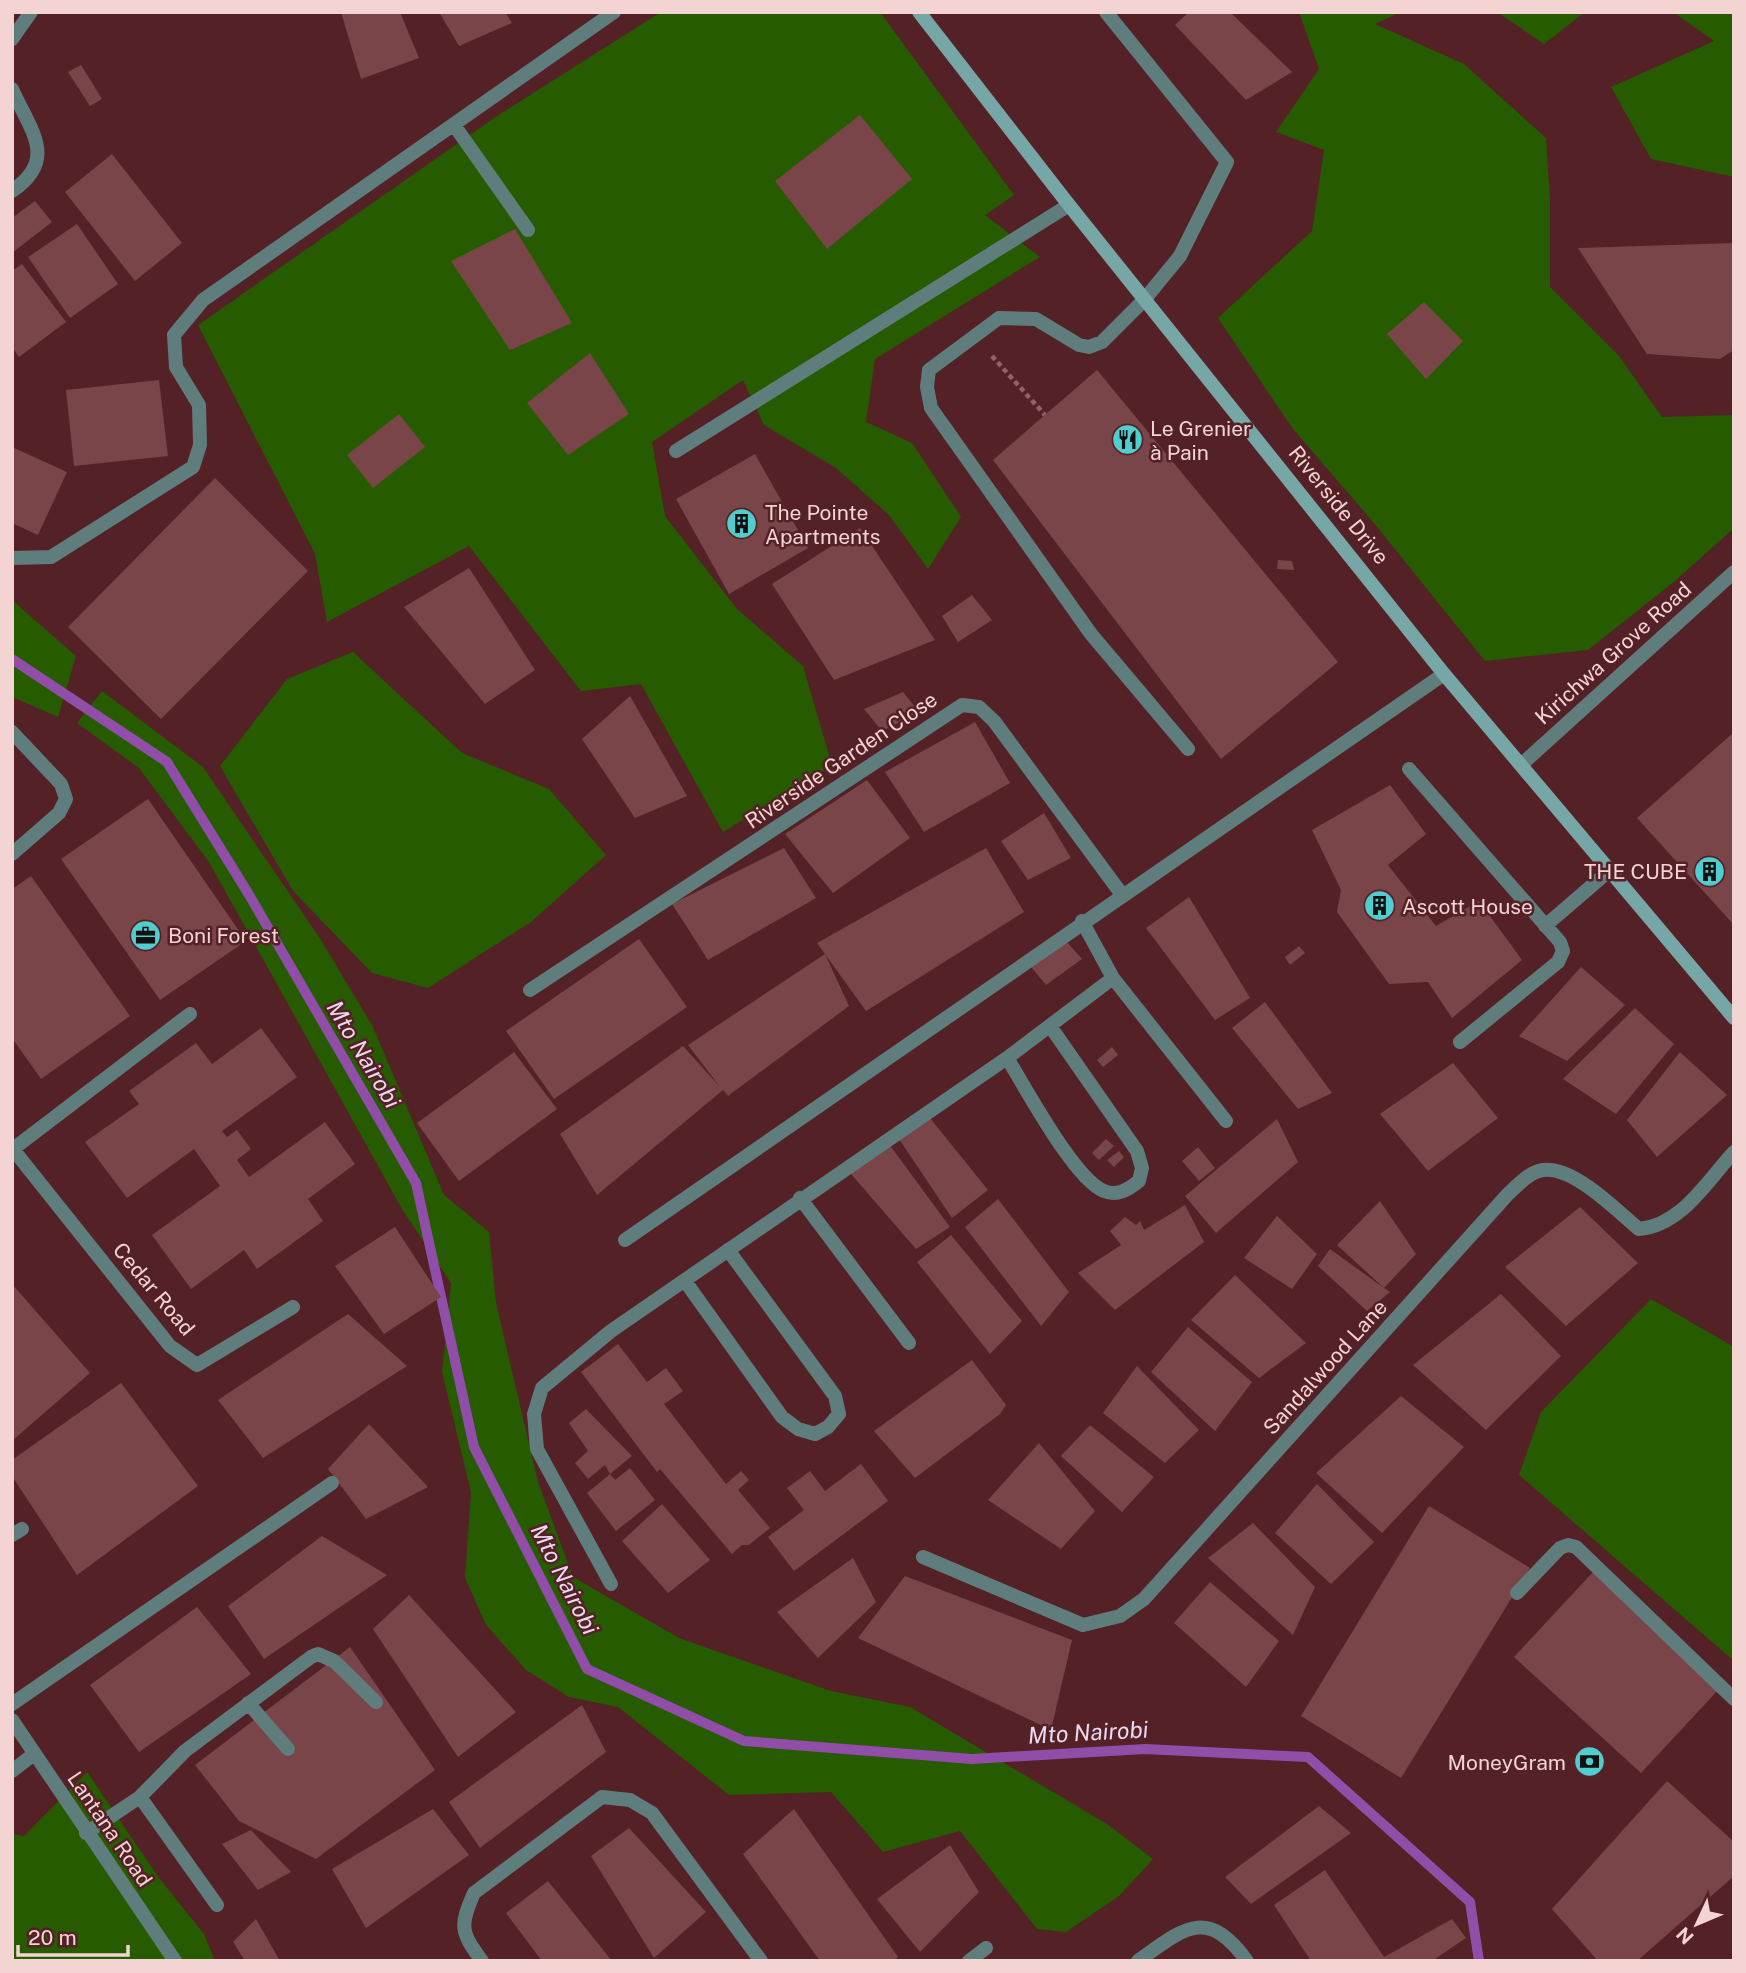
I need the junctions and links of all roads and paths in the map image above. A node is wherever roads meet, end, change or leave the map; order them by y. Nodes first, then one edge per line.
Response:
1 (31, 12) edge
2 (614, 12) edge
3 (919, 12) edge
4 (1106, 12) edge
5 (12, 39) edge
6 (12, 89) edge
7 (454, 125) junction
8 (12, 191) edge
9 (1069, 205) junction
10 (528, 230) dead end
11 (1144, 300) junction
12 (974, 336) junction
13 (1045, 415) dead end
14 (676, 451) dead end
15 (12, 558) edge
16 (1734, 572) edge
17 (1444, 674) junction
18 (12, 732) edge
19 (1188, 749) dead end
20 (1521, 764) junction
21 (1409, 769) dead end
22 (12, 854) edge
23 (1609, 870) junction
24 (1123, 897) junction
25 (1082, 921) junction
26 (1545, 926) junction
27 (1113, 978) junction
28 (530, 990) dead end
29 (190, 1014) dead end
30 (1734, 1018) edge
31 (1050, 1026) junction
32 (1460, 1042) dead end
33 (1007, 1058) junction
34 (1226, 1121) dead end
35 (13, 1148) edge
36 (1734, 1152) edge
37 (800, 1198) junction
38 (625, 1240) dead end
39 (727, 1250) junction
40 (685, 1281) junction
41 (293, 1307) dead end
42 (909, 1343) dead end
43 (332, 1483) dead end
44 (923, 1557) dead end
45 (611, 1584) dead end
46 (1517, 1593) dead end
47 (1734, 1699) edge
48 (376, 1702) dead end
49 (248, 1703) junction
50 (12, 1704) edge
51 (12, 1720) edge
52 (288, 1749) dead end
53 (34, 1754) junction
54 (12, 1771) edge
55 (140, 1797) junction
56 (86, 1833) junction
57 (217, 1905) dead end
58 (986, 1948) dead end
59 (175, 1961) edge
60 (482, 1961) edge
61 (761, 1961) edge
62 (969, 1961) edge
63 (1138, 1961) edge
64 (1247, 1961) edge

1 - 5 street
2 - 7 street
3 - 9 street, Riverside Drive
4 - 11 street
6 - 8 street
7 - 10 street
7 - 15 street
9 - 11 street, Riverside Drive
9 - 14 street
11 - 12 street
11 - 17 street, Riverside Drive
12 - 13 path
12 - 19 street
16 - 20 street, Kirichwa Grove Road
17 - 20 street, Riverside Drive
17 - 24 street
18 - 22 street
20 - 23 street, Riverside Drive
21 - 26 street
23 - 26 street
23 - 30 street, Riverside Drive
24 - 25 street
24 - 28 street, Riverside Garden Close
25 - 27 street
25 - 38 street
26 - 32 street
27 - 31 street
27 - 34 street
29 - 35 street
31 - 33 street
31 - 33 street
33 - 37 street
35 - 41 street, Cedar Road
36 - 44 street, Sandalwood Lane
37 - 39 street
37 - 42 street
39 - 40 street
39 - 40 street
40 - 45 street
43 - 50 street
46 - 47 street
48 - 49 street
49 - 52 street
49 - 55 street
51 - 53 street, Lantana Road
53 - 54 street
53 - 56 street, Lantana Road
55 - 56 street
55 - 57 street
56 - 59 street, Lantana Road
58 - 62 street
60 - 61 street
63 - 64 street

